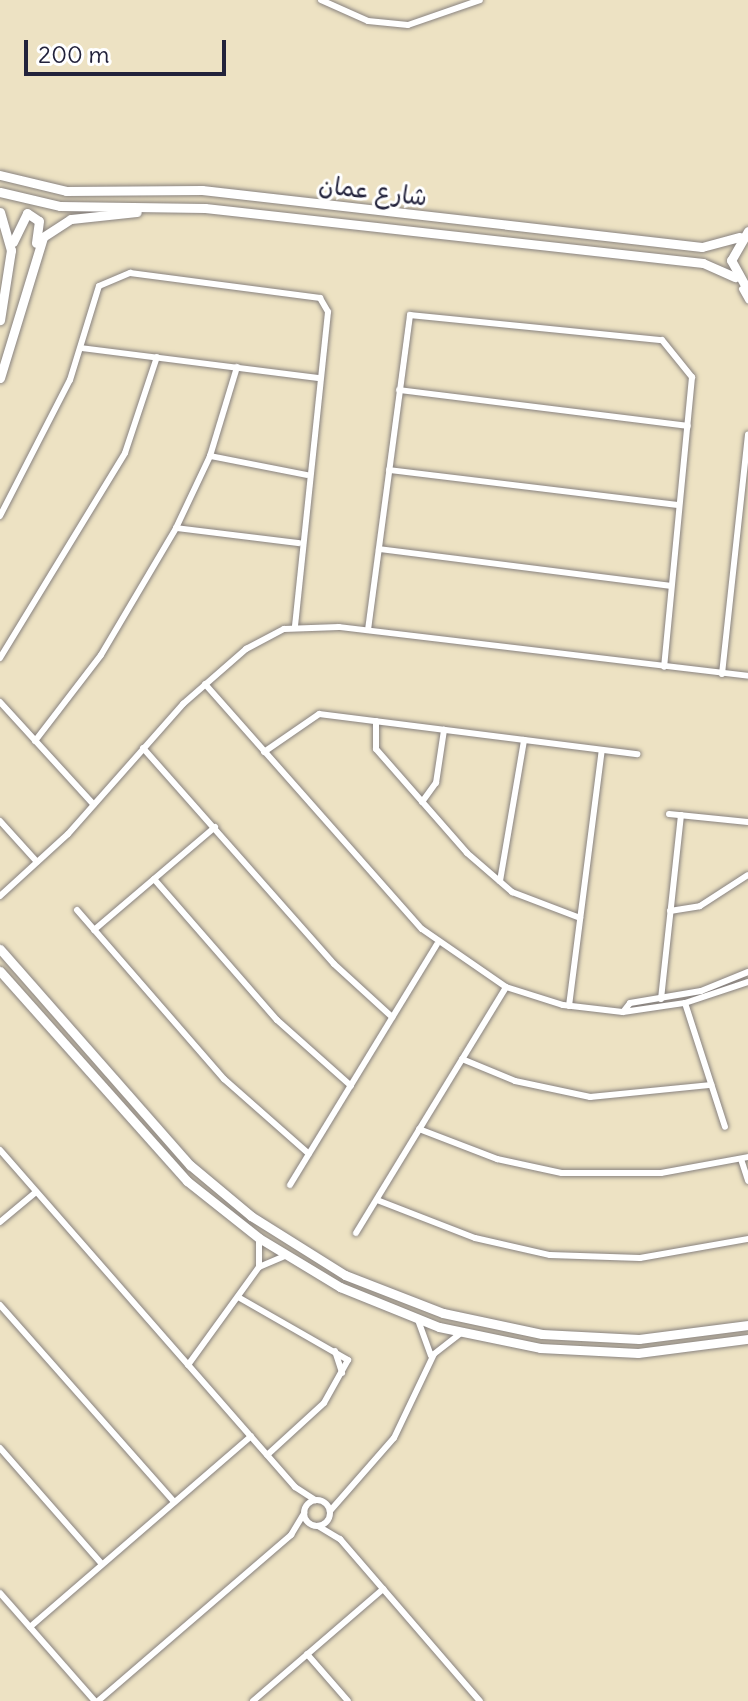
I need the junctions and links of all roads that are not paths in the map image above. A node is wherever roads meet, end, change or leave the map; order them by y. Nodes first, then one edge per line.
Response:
1 (321, 0) edge
2 (480, 0) edge
3 (0, 175) edge
4 (0, 192) edge
5 (154, 207) junction
6 (0, 212) edge
7 (746, 232) edge
8 (36, 246) junction
9 (11, 250) junction
10 (737, 280) junction
11 (748, 291) edge
12 (748, 300) edge
13 (0, 320) edge
14 (81, 348) junction
15 (157, 357) junction
16 (237, 367) junction
17 (0, 378) edge
18 (319, 378) junction
19 (399, 390) junction
20 (688, 426) junction
21 (748, 434) edge
22 (210, 456) junction
23 (389, 470) junction
24 (307, 475) junction
25 (679, 505) junction
26 (0, 516) edge
27 (176, 528) junction
28 (299, 543) junction
29 (379, 549) junction
30 (671, 586) junction
31 (295, 627) junction
32 (368, 630) junction
33 (0, 658) edge
34 (664, 667) junction
35 (722, 674) junction
36 (748, 676) edge
37 (205, 684) junction
38 (0, 702) edge
39 (376, 721) junction
40 (444, 730) junction
41 (524, 740) junction
42 (35, 741) junction
43 (143, 748) junction
44 (602, 750) junction
45 (264, 752) junction
46 (637, 754) dead end
47 (422, 802) junction
48 (94, 805) junction
49 (669, 814) dead end
50 (681, 815) junction
51 (0, 821) edge
52 (748, 822) edge
53 (215, 827) junction
54 (37, 862) junction
55 (748, 875) edge
56 (154, 879) junction
57 (500, 881) junction
58 (0, 896) edge
59 (77, 910) dead end
60 (670, 911) junction
61 (580, 918) junction
62 (94, 930) junction
63 (437, 944) junction
64 (0, 949) edge
65 (0, 971) edge
66 (748, 972) edge
67 (748, 982) edge
68 (506, 987) junction
69 (661, 999) junction
70 (685, 1003) junction
71 (569, 1006) junction
72 (623, 1012) junction
73 (392, 1017) junction
74 (462, 1059) junction
75 (711, 1085) junction
76 (351, 1086) junction
77 (725, 1127) dead end
78 (419, 1129) junction
79 (0, 1150) edge
80 (309, 1154) junction
81 (744, 1158) edge
82 (748, 1181) edge
83 (290, 1185) dead end
84 (36, 1192) junction
85 (377, 1200) junction
86 (0, 1222) edge
87 (356, 1233) dead end
88 (259, 1238) junction
89 (748, 1239) edge
90 (285, 1256) junction
91 (259, 1267) junction
92 (238, 1297) junction
93 (0, 1305) edge
94 (436, 1311) junction
95 (398, 1313) junction
96 (418, 1320) junction
97 (748, 1325) edge
98 (461, 1333) junction
99 (748, 1339) edge
100 (430, 1360) junction
101 (188, 1365) junction
102 (251, 1436) junction
103 (0, 1448) edge
104 (267, 1455) junction
105 (295, 1487) junction
106 (342, 1491) junction
107 (318, 1500) junction
108 (174, 1502) junction
109 (304, 1511) junction
110 (330, 1512) junction
111 (316, 1526) junction
112 (291, 1535) junction
113 (340, 1539) junction
114 (102, 1564) junction
115 (383, 1589) junction
116 (0, 1593) edge
117 (30, 1627) junction
118 (307, 1654) junction
119 (97, 1701) edge
120 (253, 1701) edge
121 (348, 1701) edge
122 (480, 1701) edge

1 - 2 street
3 - 7 street, شارع عمان
4 - 5 street, شارع عمان
5 - 8 street
5 - 10 street, شارع عمان
6 - 9 street
7 - 10 street
8 - 9 street
8 - 17 street
9 - 13 street
10 - 11 street
10 - 12 street
14 - 15 street
14 - 18 street
14 - 26 street
15 - 16 street
15 - 33 street
16 - 18 street
16 - 22 street
18 - 24 street
19 - 20 street
19 - 20 street
19 - 23 street
20 - 25 street
21 - 35 street
22 - 24 street
22 - 27 street
23 - 25 street
23 - 29 street
24 - 28 street
25 - 30 street
27 - 28 street
27 - 42 street
28 - 31 street
29 - 30 street
29 - 32 street
30 - 34 street
31 - 32 street
31 - 37 street
32 - 34 street
34 - 35 street
35 - 36 street
37 - 43 street
37 - 45 street
38 - 42 street
39 - 40 street
39 - 45 street
39 - 47 street
40 - 41 street
40 - 47 street
41 - 44 street
41 - 57 street
42 - 48 street
43 - 48 street
43 - 53 street
44 - 46 street
44 - 61 street
45 - 63 street
47 - 57 street
48 - 54 street
49 - 50 street
50 - 52 street
50 - 60 street
51 - 54 street
53 - 56 street
53 - 73 street
54 - 58 street
55 - 60 street
56 - 62 street
56 - 76 street
57 - 61 street
59 - 62 street
60 - 69 street
61 - 71 street
62 - 80 street
63 - 68 street
63 - 73 street
64 - 94 street
65 - 88 street
66 - 69 street
67 - 70 street
68 - 71 street
68 - 74 street
69 - 72 street
70 - 72 street
70 - 75 street
71 - 72 street
73 - 76 street
74 - 75 street
74 - 78 street
75 - 77 street
76 - 80 street
78 - 81 street
78 - 85 street
79 - 84 street
80 - 83 street
81 - 82 street
84 - 86 street
84 - 101 street
85 - 87 street
85 - 89 street
88 - 90 street
88 - 91 street
90 - 91 street
90 - 95 street
91 - 92 street
92 - 101 street
92 - 104 street
93 - 108 street
94 - 95 street
94 - 97 street
95 - 96 street
96 - 98 street
96 - 100 street
98 - 99 street
98 - 100 street
100 - 106 street
101 - 102 street
102 - 104 street
102 - 108 street
103 - 114 street
104 - 105 street
105 - 107 street
105 - 109 street
106 - 107 street
106 - 110 street
107 - 109 street
107 - 110 street
108 - 114 street
109 - 111 street
109 - 112 street
110 - 111 street
110 - 113 street
111 - 112 street
111 - 113 street
112 - 119 street
113 - 115 street
114 - 117 street
115 - 118 street
115 - 122 street
116 - 117 street
117 - 119 street
118 - 120 street
118 - 121 street

